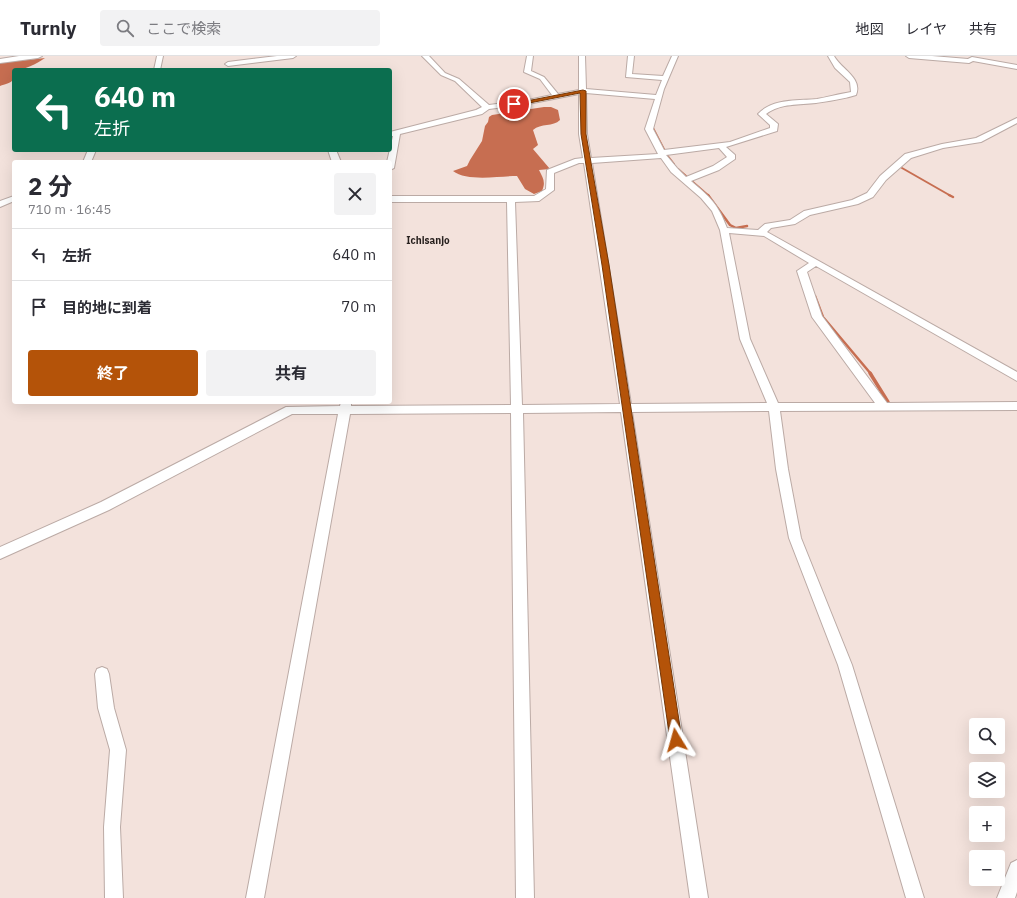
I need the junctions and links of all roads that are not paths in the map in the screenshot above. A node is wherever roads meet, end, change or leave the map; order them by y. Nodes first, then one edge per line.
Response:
1 (38, 56) edge
2 (160, 56) edge
3 (293, 56) edge
4 (425, 56) edge
5 (530, 56) edge
6 (582, 56) edge
7 (631, 56) edge
8 (675, 56) edge
9 (831, 56) edge
10 (909, 56) edge
11 (1017, 58) edge
12 (0, 61) edge
13 (228, 64) dead end
14 (1006, 64) junction
15 (1017, 67) edge
16 (157, 68) edge
17 (666, 78) junction
18 (583, 91) junction
19 (556, 96) junction
20 (659, 97) junction
21 (486, 107) junction
22 (1017, 120) edge
23 (393, 133) edge
24 (392, 145) edge
25 (720, 145) junction
26 (662, 155) junction
27 (588, 160) junction
28 (686, 180) junction
29 (12, 199) edge
30 (392, 199) edge
31 (511, 199) junction
32 (0, 204) edge
33 (724, 230) junction
34 (761, 232) junction
35 (815, 263) junction
36 (1017, 377) edge
37 (346, 406) edge
38 (1017, 406) edge
39 (884, 407) junction
40 (626, 408) junction
41 (774, 408) junction
42 (518, 409) junction
43 (0, 553) edge
44 (102, 674) dead end
45 (1017, 869) edge
46 (114, 898) edge
47 (255, 898) edge
48 (525, 898) edge
49 (699, 898) edge
50 (915, 898) edge
51 (1006, 898) edge

1 - 12 main road
2 - 16 street
3 - 13 street
4 - 21 street
5 - 19 street
6 - 18 street
7 - 17 street
8 - 17 street
9 - 25 street
10 - 14 street
11 - 14 street
14 - 15 street
17 - 20 street
18 - 19 street
18 - 20 street
18 - 27 street
19 - 21 street
20 - 26 street
21 - 23 street
22 - 34 street
23 - 24 street
25 - 26 street
25 - 28 street
26 - 27 street
26 - 28 street
27 - 31 street
27 - 40 street
28 - 33 street
29 - 32 street
30 - 31 street
31 - 42 street
33 - 34 street
33 - 41 street
34 - 35 street
35 - 36 street
35 - 39 street
37 - 42 street
37 - 43 street
37 - 47 street
38 - 39 street
39 - 41 street
40 - 41 street
40 - 42 street
40 - 49 street
41 - 50 street
42 - 48 street
44 - 46 street
45 - 51 street

